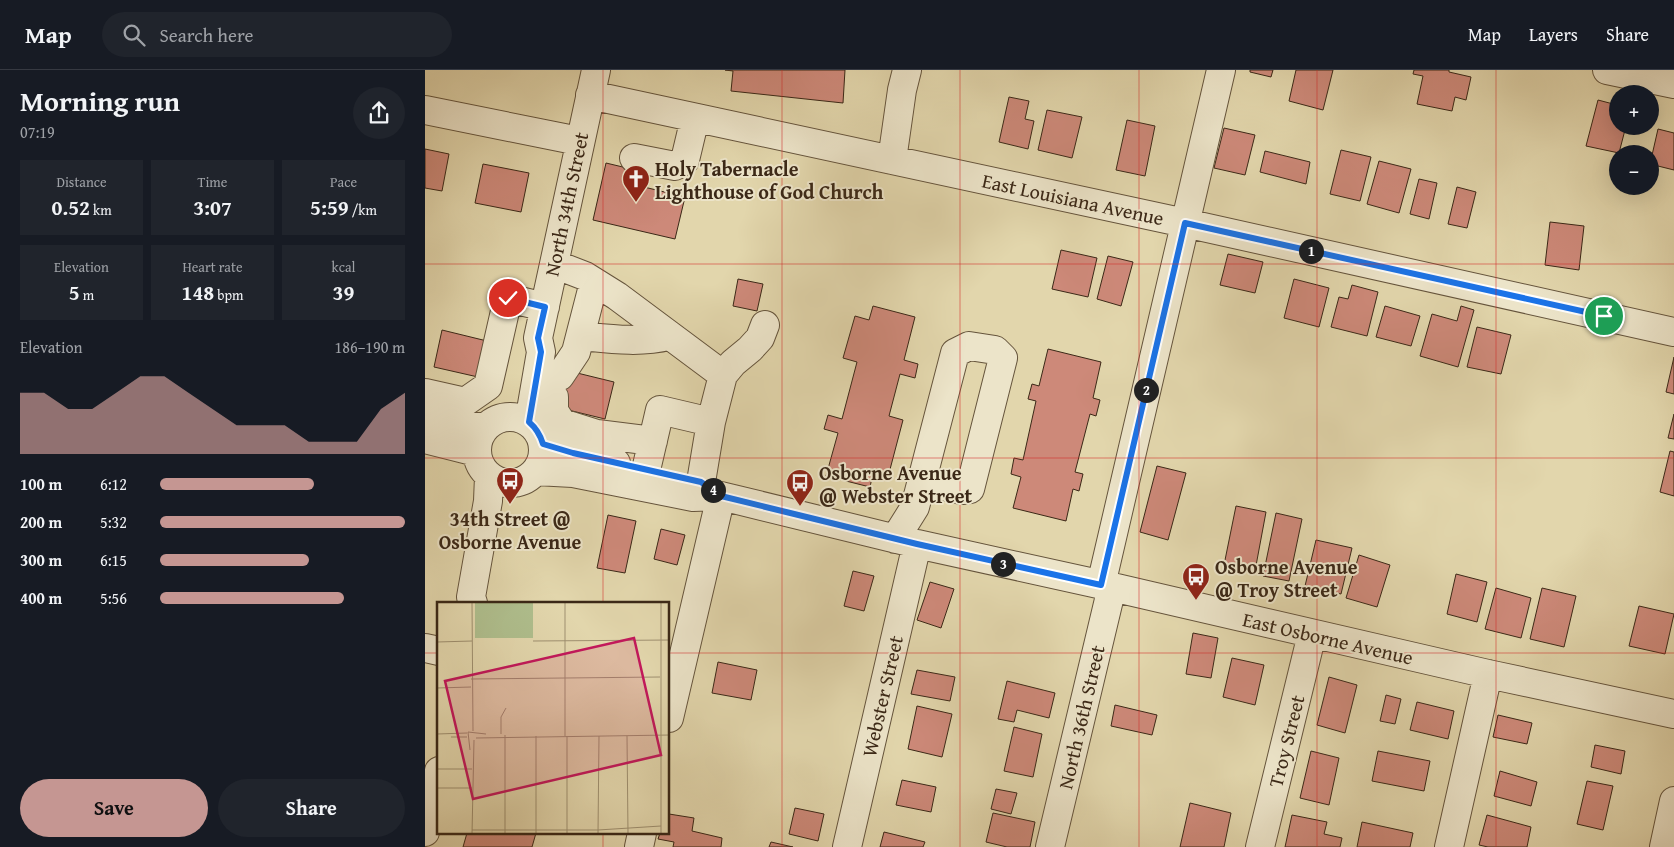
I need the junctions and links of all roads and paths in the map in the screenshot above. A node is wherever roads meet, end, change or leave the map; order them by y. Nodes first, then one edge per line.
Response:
1 (907, 70) edge
2 (1221, 70) edge
3 (1607, 70) edge
4 (593, 82) edge
5 (1674, 84) edge
6 (425, 110) edge
7 (695, 118) junction
8 (579, 141) junction
9 (634, 158) dead end
10 (892, 160) junction
11 (1185, 223) junction
12 (554, 264) junction
13 (594, 282) junction
14 (545, 307) junction
15 (765, 325) dead end
16 (1674, 332) edge
17 (581, 336) junction
18 (669, 336) junction
19 (538, 338) junction
20 (723, 376) junction
21 (425, 378) edge
22 (425, 393) edge
23 (475, 394) junction
24 (425, 418) edge
25 (711, 422) junction
26 (536, 433) junction
27 (425, 438) edge
28 (653, 442) junction
29 (488, 443) junction
30 (646, 470) junction
31 (528, 476) junction
32 (922, 482) junction
33 (711, 489) junction
34 (906, 542) junction
35 (1106, 586) junction
36 (473, 602) edge
37 (481, 602) edge
38 (1312, 634) junction
39 (1488, 674) junction
40 (670, 713) edge
41 (1674, 714) edge
42 (433, 776) edge
43 (1674, 800) edge
44 (425, 832) edge
45 (642, 834) edge
46 (639, 847) edge
47 (847, 847) edge
48 (1050, 847) edge
49 (1260, 847) edge
50 (1449, 847) edge
51 (1664, 847) edge

1 - 10 street
2 - 11 street, North 36th Street
3 - 5 street
4 - 7 street, East Louisiana Avenue
4 - 8 street, North 34th Street
6 - 8 street
7 - 9 street
7 - 10 street, East Louisiana Avenue
8 - 12 street, North 34th Street
10 - 11 street, East Louisiana Avenue
11 - 16 street, East Louisiana Avenue
11 - 35 street, North 36th Street
12 - 13 street
12 - 14 street, North 34th Street
13 - 17 street
13 - 18 street
14 - 19 street, North 34th Street
14 - 23 street
15 - 20 street
17 - 18 street
17 - 28 street
18 - 20 street
19 - 26 street, North 34th Street
19 - 29 street, North 34th Street
20 - 25 street
21 - 23 street
22 - 23 street
24 - 29 street
25 - 28 street
25 - 33 street
26 - 29 street
26 - 30 street, East Osborne Avenue
26 - 31 street
27 - 29 street
28 - 30 street
29 - 31 street
29 - 36 street, North 34th Street
30 - 33 street, East Osborne Avenue
31 - 33 street, East Osborne Avenue
31 - 37 street
32 - 32 street, Webster Street
32 - 34 street, Webster Street
33 - 34 street, East Osborne Avenue
33 - 40 street
34 - 35 street, East Osborne Avenue
34 - 47 street, Webster Street
35 - 38 street, East Osborne Avenue
35 - 48 street, North 36th Street
38 - 39 street, East Osborne Avenue
38 - 49 street, Troy Street
39 - 41 street, East Osborne Avenue
39 - 50 street
42 - 44 street
43 - 51 street
45 - 46 street

